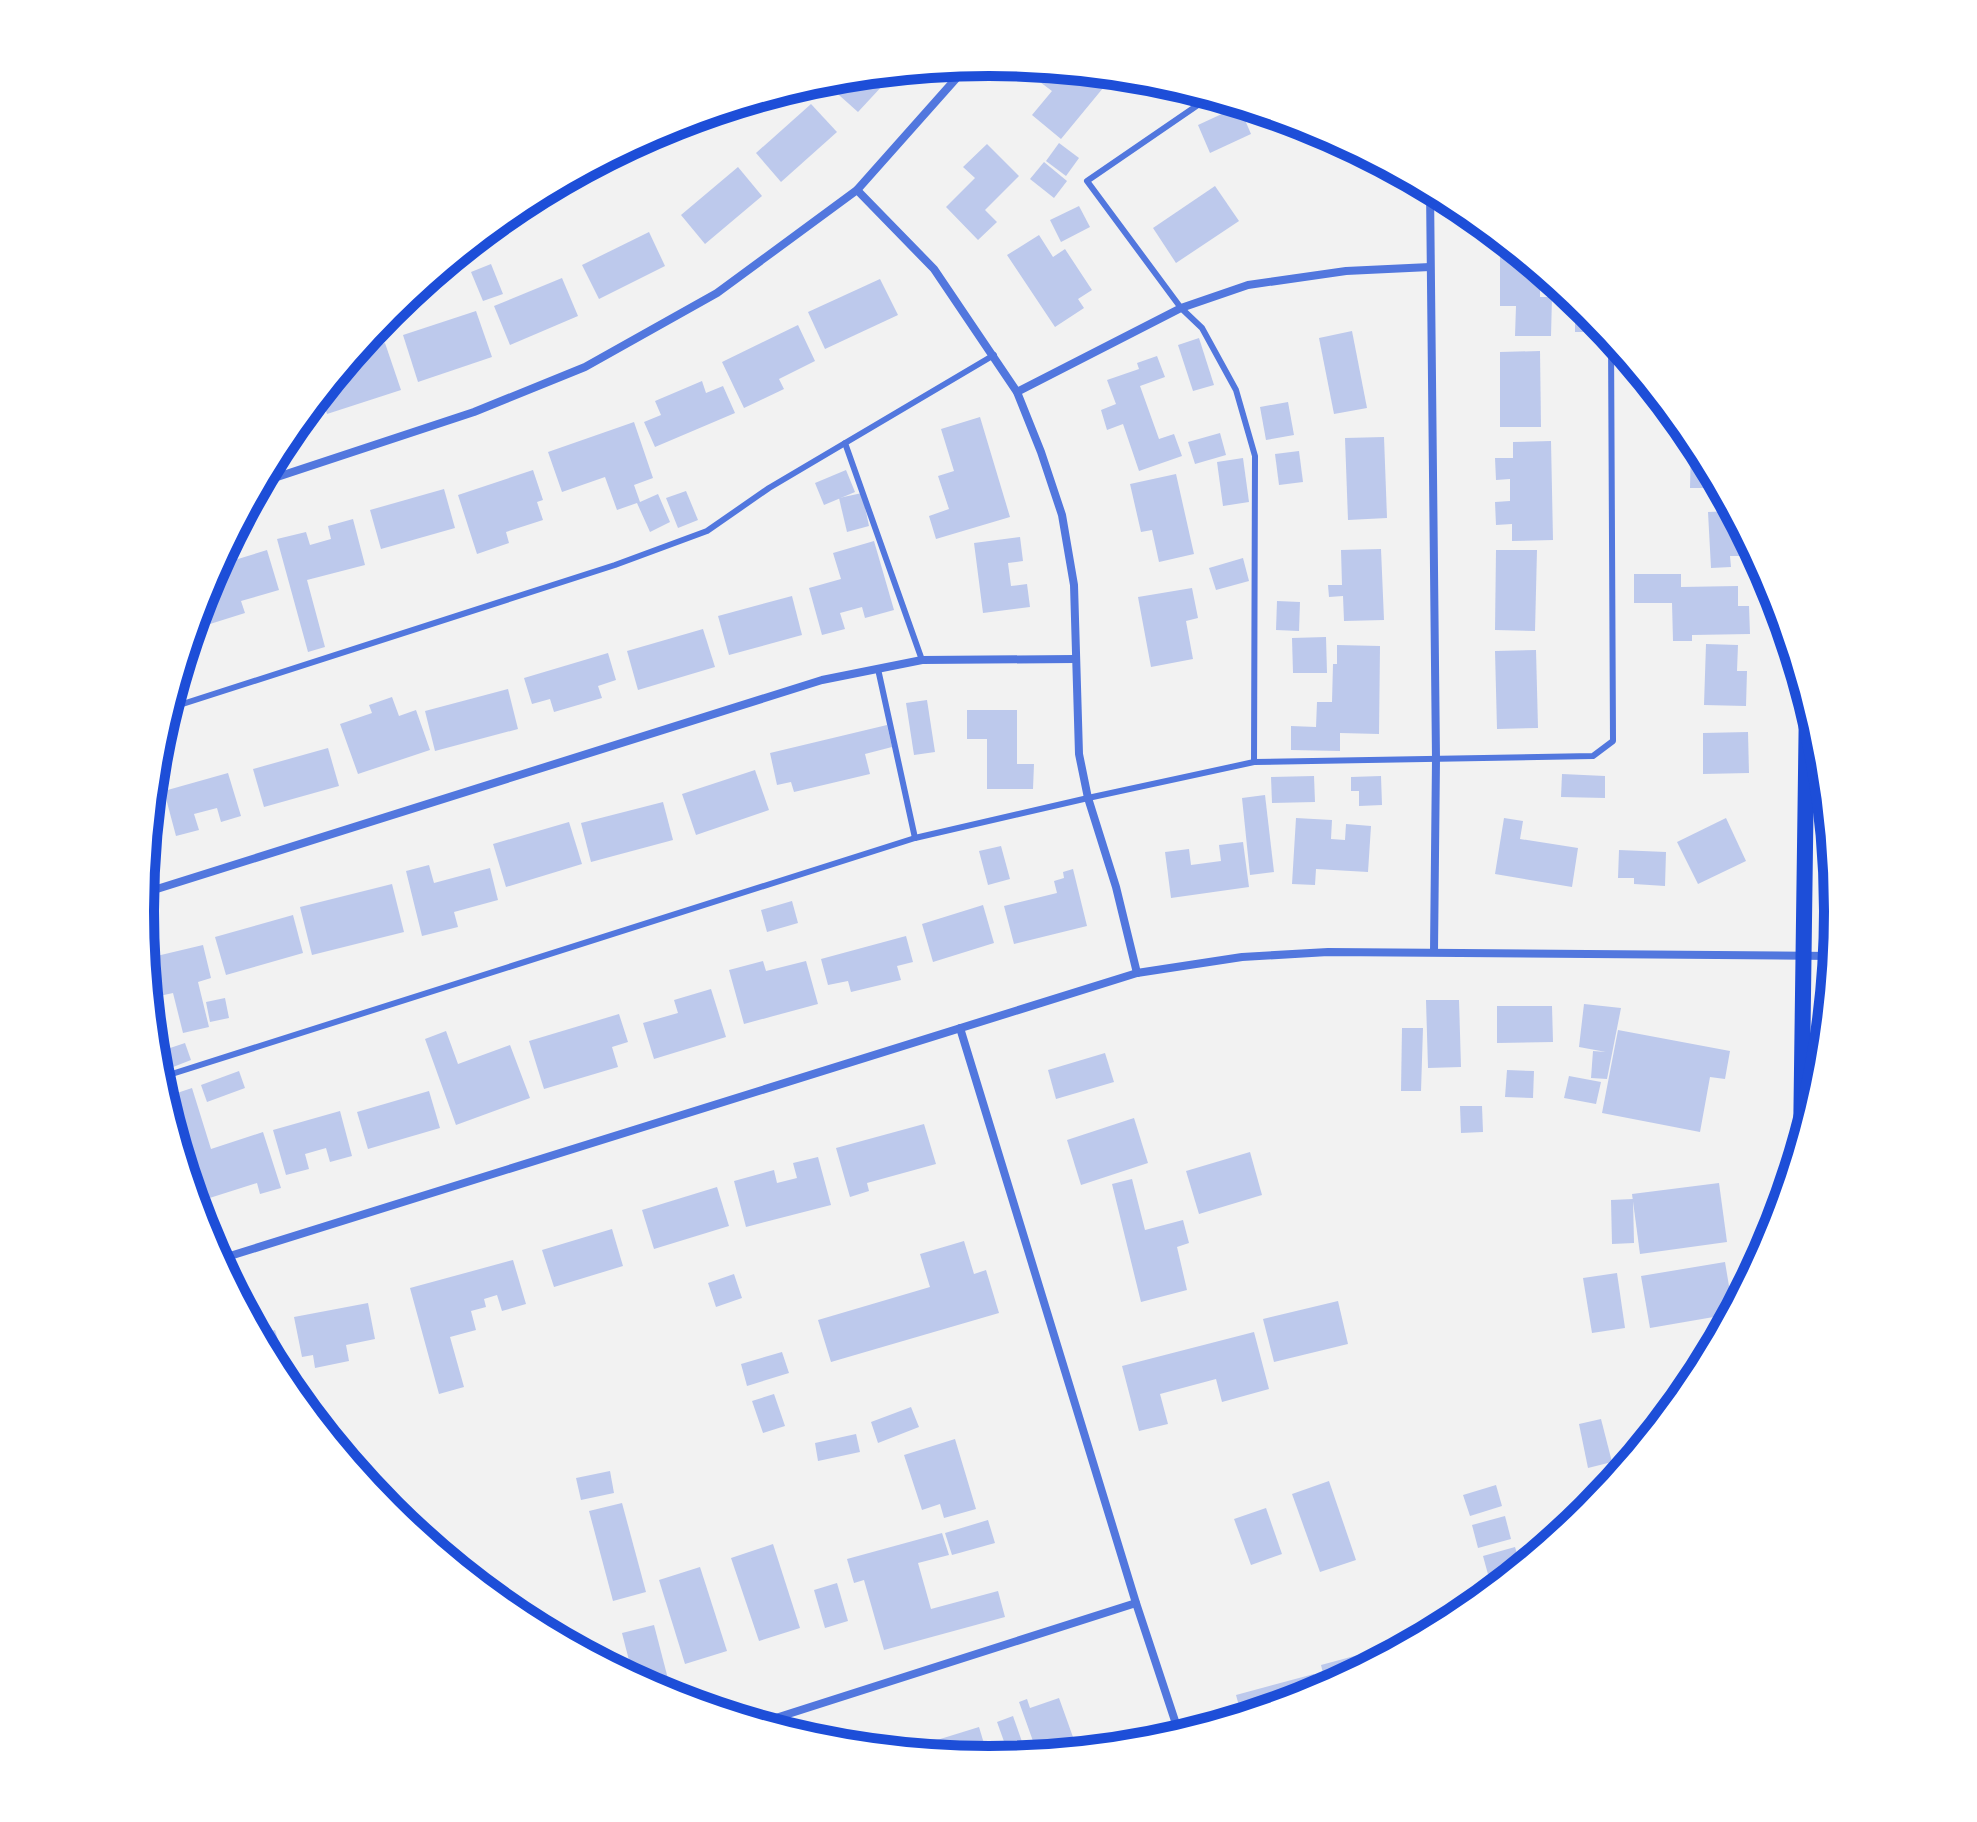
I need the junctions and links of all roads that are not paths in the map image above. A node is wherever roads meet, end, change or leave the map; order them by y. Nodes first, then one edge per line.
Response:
1 (957, 77) edge
2 (1201, 103) edge
3 (857, 190) junction
4 (1430, 203) edge
5 (1430, 267) junction
6 (1181, 308) junction
7 (994, 355) junction
8 (1611, 355) edge
9 (1017, 392) junction
10 (845, 443) junction
11 (275, 478) edge
12 (1075, 659) junction
13 (922, 660) junction
14 (878, 669) junction
15 (180, 705) edge
16 (1806, 745) edge
17 (1436, 759) junction
18 (1254, 762) junction
19 (1088, 798) junction
20 (915, 838) junction
21 (154, 890) edge
22 (1434, 951) junction
23 (1822, 956) edge
24 (1803, 957) junction
25 (1137, 973) junction
26 (960, 1028) junction
27 (170, 1075) edge
28 (1801, 1098) edge
29 (229, 1256) edge
30 (1136, 1603) junction
31 (774, 1718) edge
32 (1176, 1724) edge

1 - 3 street
2 - 6 lane
3 - 7 street
3 - 11 street
4 - 5 street
5 - 6 street
5 - 17 street
6 - 9 street
6 - 18 lane
7 - 9 street
7 - 10 lane
8 - 17 lane
9 - 12 street
10 - 13 lane
10 - 15 lane
12 - 13 street
12 - 19 street
13 - 14 street
14 - 20 lane
14 - 21 street
16 - 24 main road
17 - 18 lane
17 - 22 street
18 - 19 lane
19 - 20 lane
19 - 25 street
20 - 27 lane
22 - 24 street
22 - 25 street
23 - 24 street
24 - 28 main road
25 - 26 street
26 - 29 street
26 - 30 street
30 - 31 street
30 - 32 street

